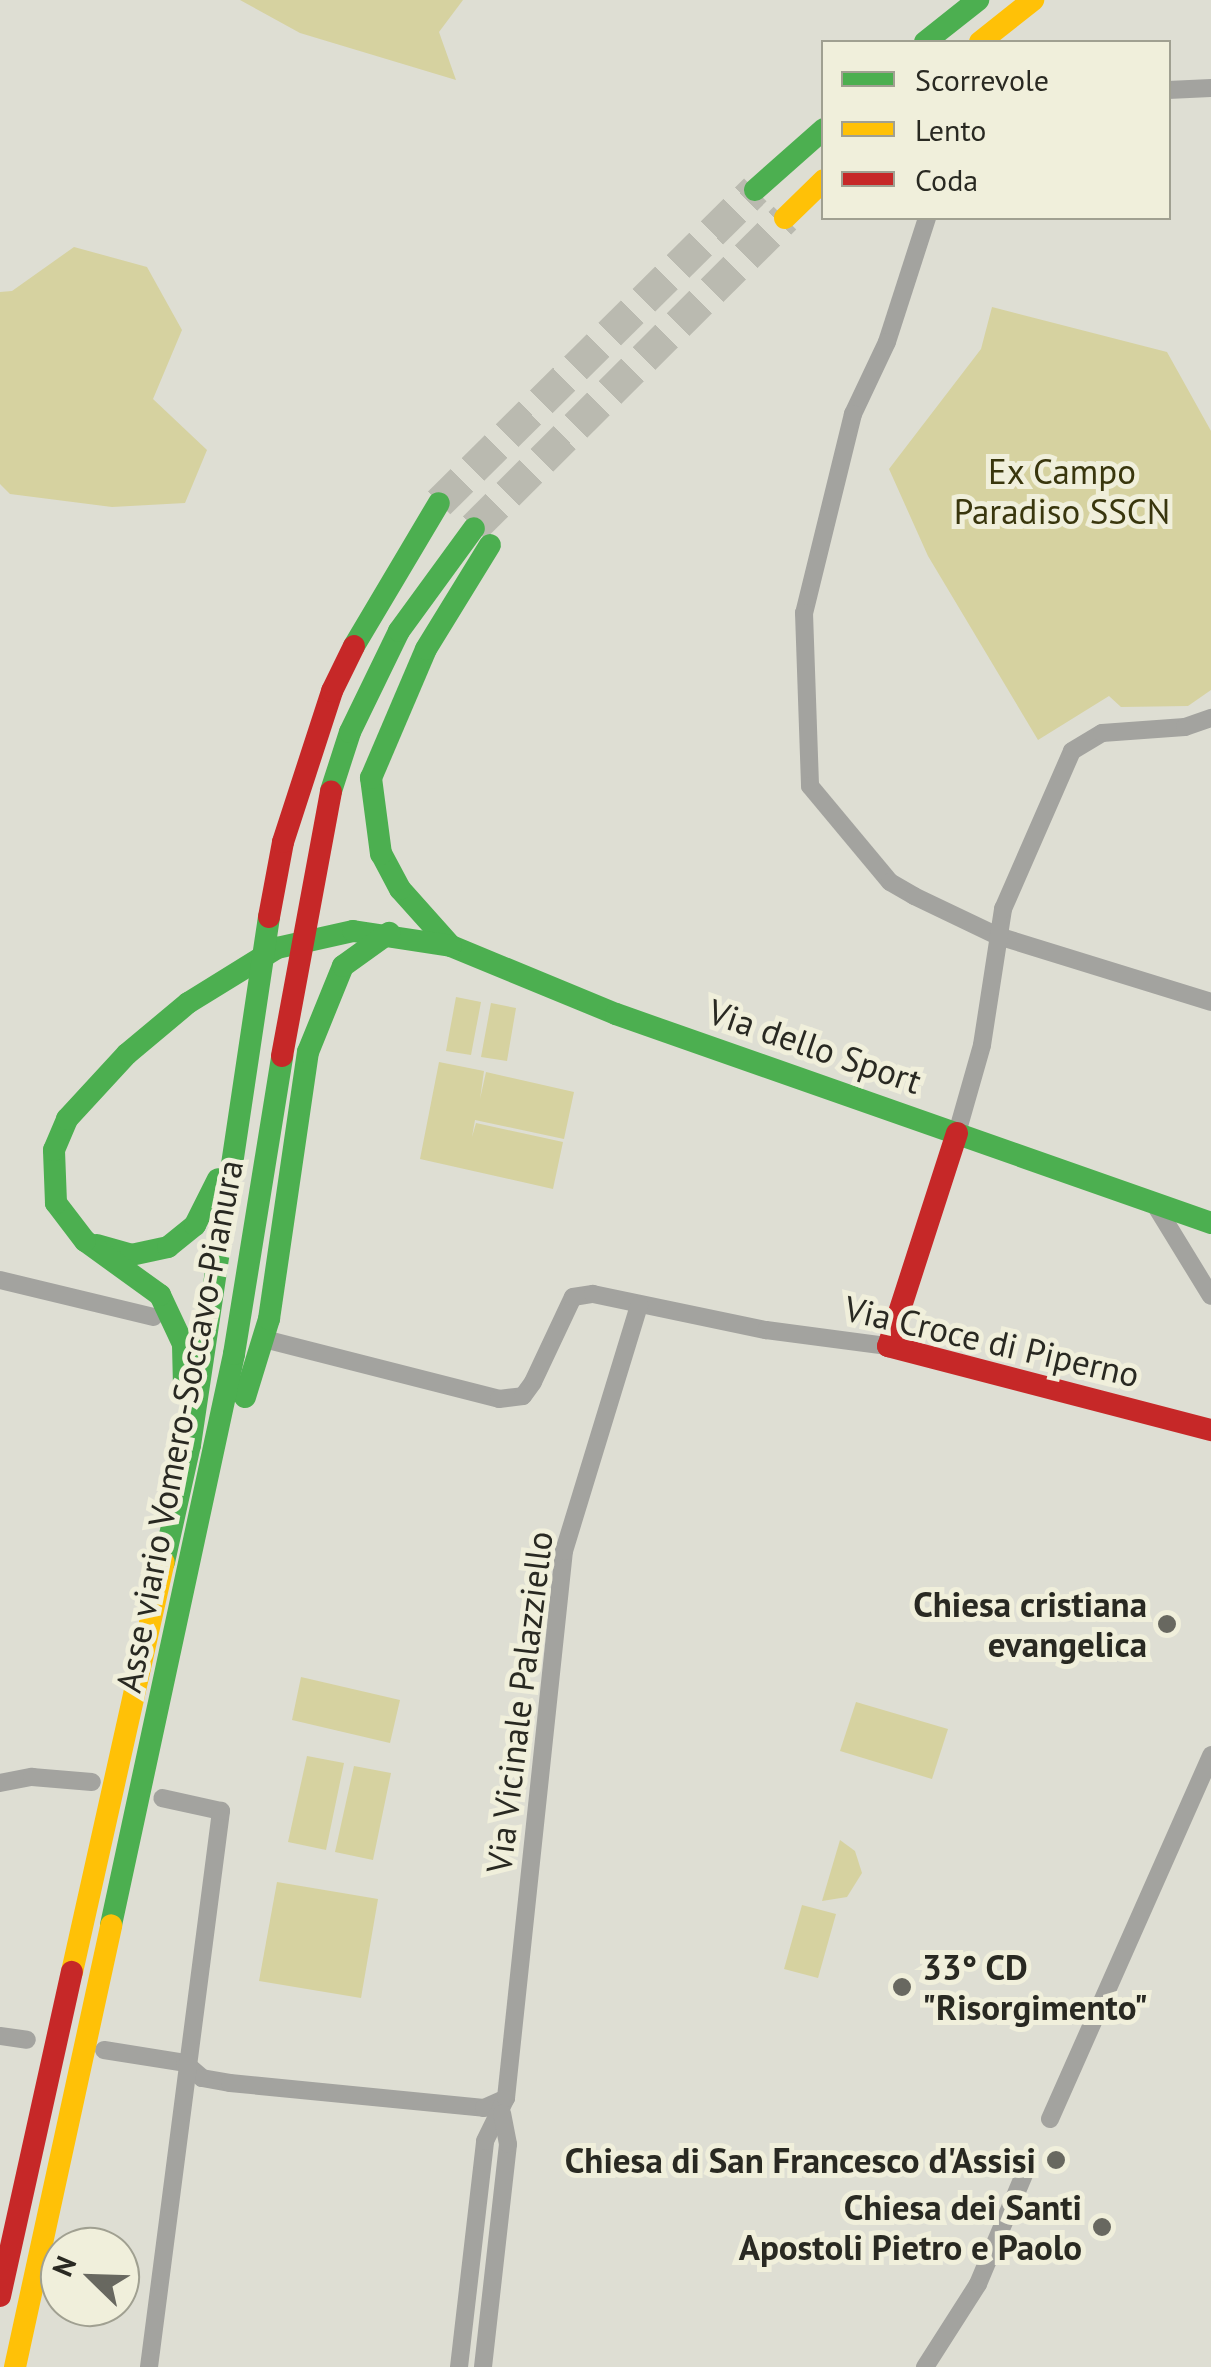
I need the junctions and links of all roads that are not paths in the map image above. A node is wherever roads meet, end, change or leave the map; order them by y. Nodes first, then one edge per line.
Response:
1 (978, 0) edge
2 (1032, 0) edge
3 (928, 40) edge
4 (982, 40) edge
5 (1211, 88) edge
6 (1171, 90) edge
7 (821, 132) edge
8 (821, 183) edge
9 (755, 190) tunnel mouth
10 (785, 218) tunnel mouth
11 (926, 220) edge
12 (439, 503) tunnel mouth
13 (1211, 718) edge
14 (390, 933) junction
15 (998, 936) junction
16 (451, 946) junction
17 (1211, 1002) edge
18 (234, 1126) junction
19 (957, 1133) junction
20 (1157, 1208) junction
21 (1211, 1223) edge
22 (85, 1240) junction
23 (0, 1280) edge
24 (1211, 1296) edge
25 (639, 1305) junction
26 (154, 1317) dead end
27 (272, 1341) dead end
28 (888, 1346) junction
29 (1211, 1430) edge
30 (170, 1534) junction
31 (193, 1564) junction
32 (1211, 1754) edge
33 (0, 1782) edge
34 (92, 1782) dead end
35 (162, 1798) dead end
36 (0, 2036) edge
37 (27, 2040) dead end
38 (104, 2050) dead end
39 (185, 2063) junction
40 (504, 2106) junction
41 (1050, 2119) dead end
42 (1026, 2170) dead end
43 (0, 2296) edge
44 (15, 2367) edge
45 (150, 2367) edge
46 (459, 2367) edge
47 (482, 2367) edge
48 (925, 2367) edge

1 - 3 main road
2 - 4 main road
5 - 6 street
7 - 9 main road
8 - 10 main road
11 - 15 street
12 - 18 main road, Asse viario Vomero-Soccavo-Pianura
13 - 15 street
14 - 16 main road, Via dello Sport
14 - 22 main road, Via dello Sport
14 - 31 main road
15 - 17 street
15 - 19 street
16 - 19 main road, Via dello Sport
16 - 31 main road, Asse viario Vomero-Soccavo-Pianura
18 - 22 main road
18 - 30 main road, Asse viario Vomero-Soccavo-Pianura
19 - 20 main road, Via dello Sport
19 - 28 main road
20 - 21 main road, Via dello Sport
20 - 24 street
22 - 30 main road, Via dello Sport
23 - 26 street
25 - 27 street, Via Croce di Piperno
25 - 28 street, Via Croce di Piperno
25 - 40 street, Via Vicinale Palazziello
28 - 29 main road, Via Croce di Piperno
30 - 43 main road, Asse viario Vomero-Soccavo-Pianura
31 - 44 main road, Asse viario Vomero-Soccavo-Pianura
32 - 41 street
33 - 34 street
35 - 39 street
36 - 37 street
38 - 39 street
39 - 40 street
39 - 45 street
40 - 46 street, Via Vicinale Palazziello
40 - 47 street, Via Vicinale Palazziello
42 - 48 street

